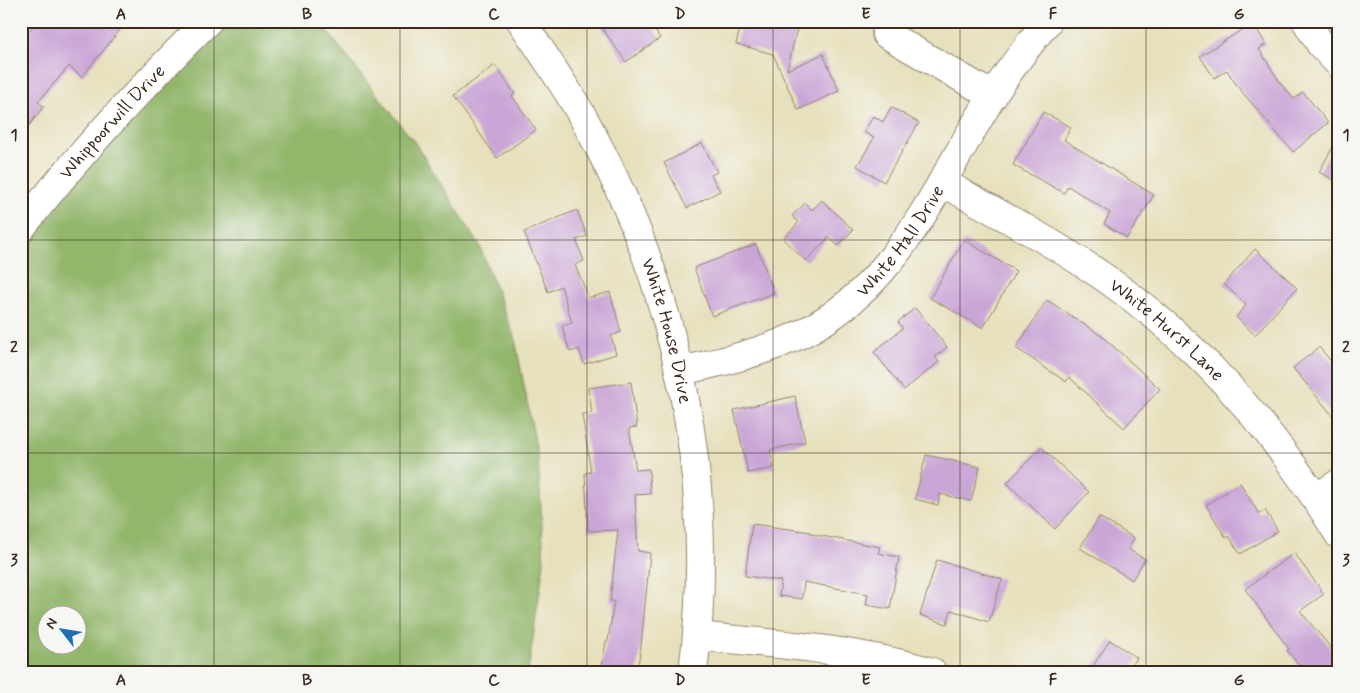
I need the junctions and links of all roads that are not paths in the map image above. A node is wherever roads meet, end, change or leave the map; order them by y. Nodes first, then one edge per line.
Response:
1 (208, 21) edge
2 (521, 21) edge
3 (1048, 21) edge
4 (1306, 21) edge
5 (886, 34) dead end
6 (1339, 64) edge
7 (993, 96) junction
8 (942, 182) junction
9 (21, 228) edge
10 (680, 371) junction
11 (1339, 483) edge
12 (1316, 498) junction
13 (1339, 535) edge
14 (697, 636) junction
15 (693, 672) edge
16 (932, 672) edge

1 - 9 street, Whippoorwill Drive
2 - 10 street, White House Drive
3 - 7 street, White Hall Drive
4 - 6 street
5 - 7 street
7 - 8 street, White Hall Drive
8 - 10 street, White Hall Drive
8 - 12 street, White Hurst Lane
10 - 14 street, White House Drive
11 - 12 street
12 - 13 street, White Hurst Lane
14 - 15 street, White House Drive
14 - 16 street

